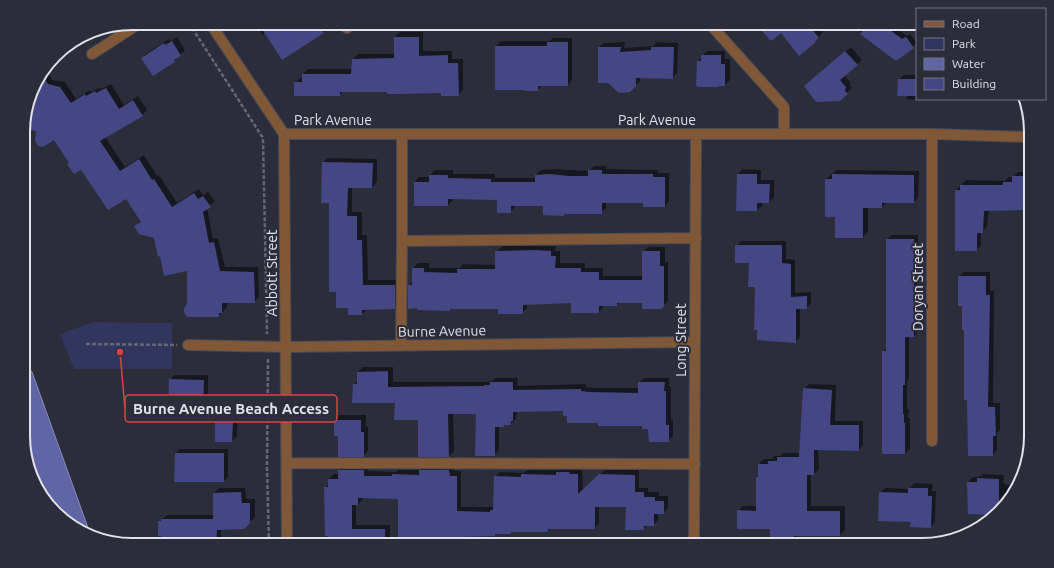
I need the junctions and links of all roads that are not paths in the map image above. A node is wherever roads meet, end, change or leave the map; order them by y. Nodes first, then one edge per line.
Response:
1 (129, 30) edge
2 (215, 30) edge
3 (715, 30) edge
4 (92, 54) dead end
5 (284, 134) junction
6 (402, 134) junction
7 (696, 134) junction
8 (784, 134) junction
9 (932, 134) junction
10 (1024, 137) edge
11 (696, 238) junction
12 (402, 241) junction
13 (695, 342) junction
14 (188, 345) road end
15 (401, 346) junction
16 (286, 347) junction
17 (932, 440) dead end
18 (287, 463) junction
19 (695, 464) junction
20 (287, 538) edge
21 (694, 538) edge

1 - 4 street
2 - 5 street
3 - 8 street
5 - 6 street, Park Avenue
5 - 16 street, Abbott Street
6 - 7 street, Park Avenue
6 - 12 street
7 - 8 street, Park Avenue
7 - 11 street, Long Street
8 - 9 street, Park Avenue
9 - 10 street, Park Avenue
9 - 17 street, Doryan Street
11 - 12 street
11 - 13 street, Long Street
12 - 15 street
13 - 15 street, Burne Avenue
13 - 19 street, Long Street
14 - 16 street, Burne Avenue
15 - 16 street, Burne Avenue
16 - 18 street, Abbott Street
18 - 19 street
18 - 20 street, Abbott Street
19 - 21 street, Long Street

